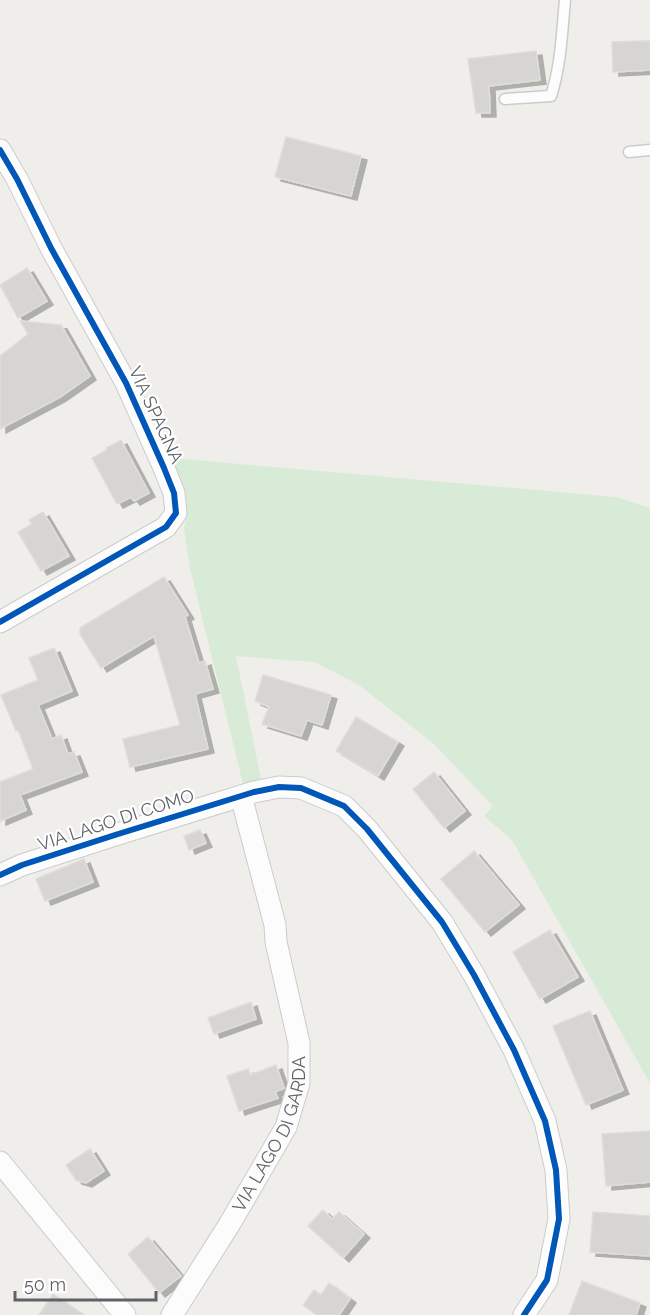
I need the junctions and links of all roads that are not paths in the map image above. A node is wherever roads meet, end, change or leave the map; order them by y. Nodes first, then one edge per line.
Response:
1 (565, 0) edge
2 (505, 99) dead end
3 (0, 150) edge
4 (650, 150) edge
5 (629, 152) dead end
6 (1, 620) edge
7 (241, 796) junction
8 (0, 875) edge
9 (0, 1162) edge
10 (125, 1315) edge
11 (172, 1315) edge
12 (524, 1315) edge

1 - 2 lane
3 - 6 street, VIA SPAGNA
4 - 5 lane
7 - 8 street, VIA LAGO DI COMO
7 - 11 street, VIA LAGO DI GARDA
7 - 12 street, VIA LAGO DI COMO
9 - 10 street

